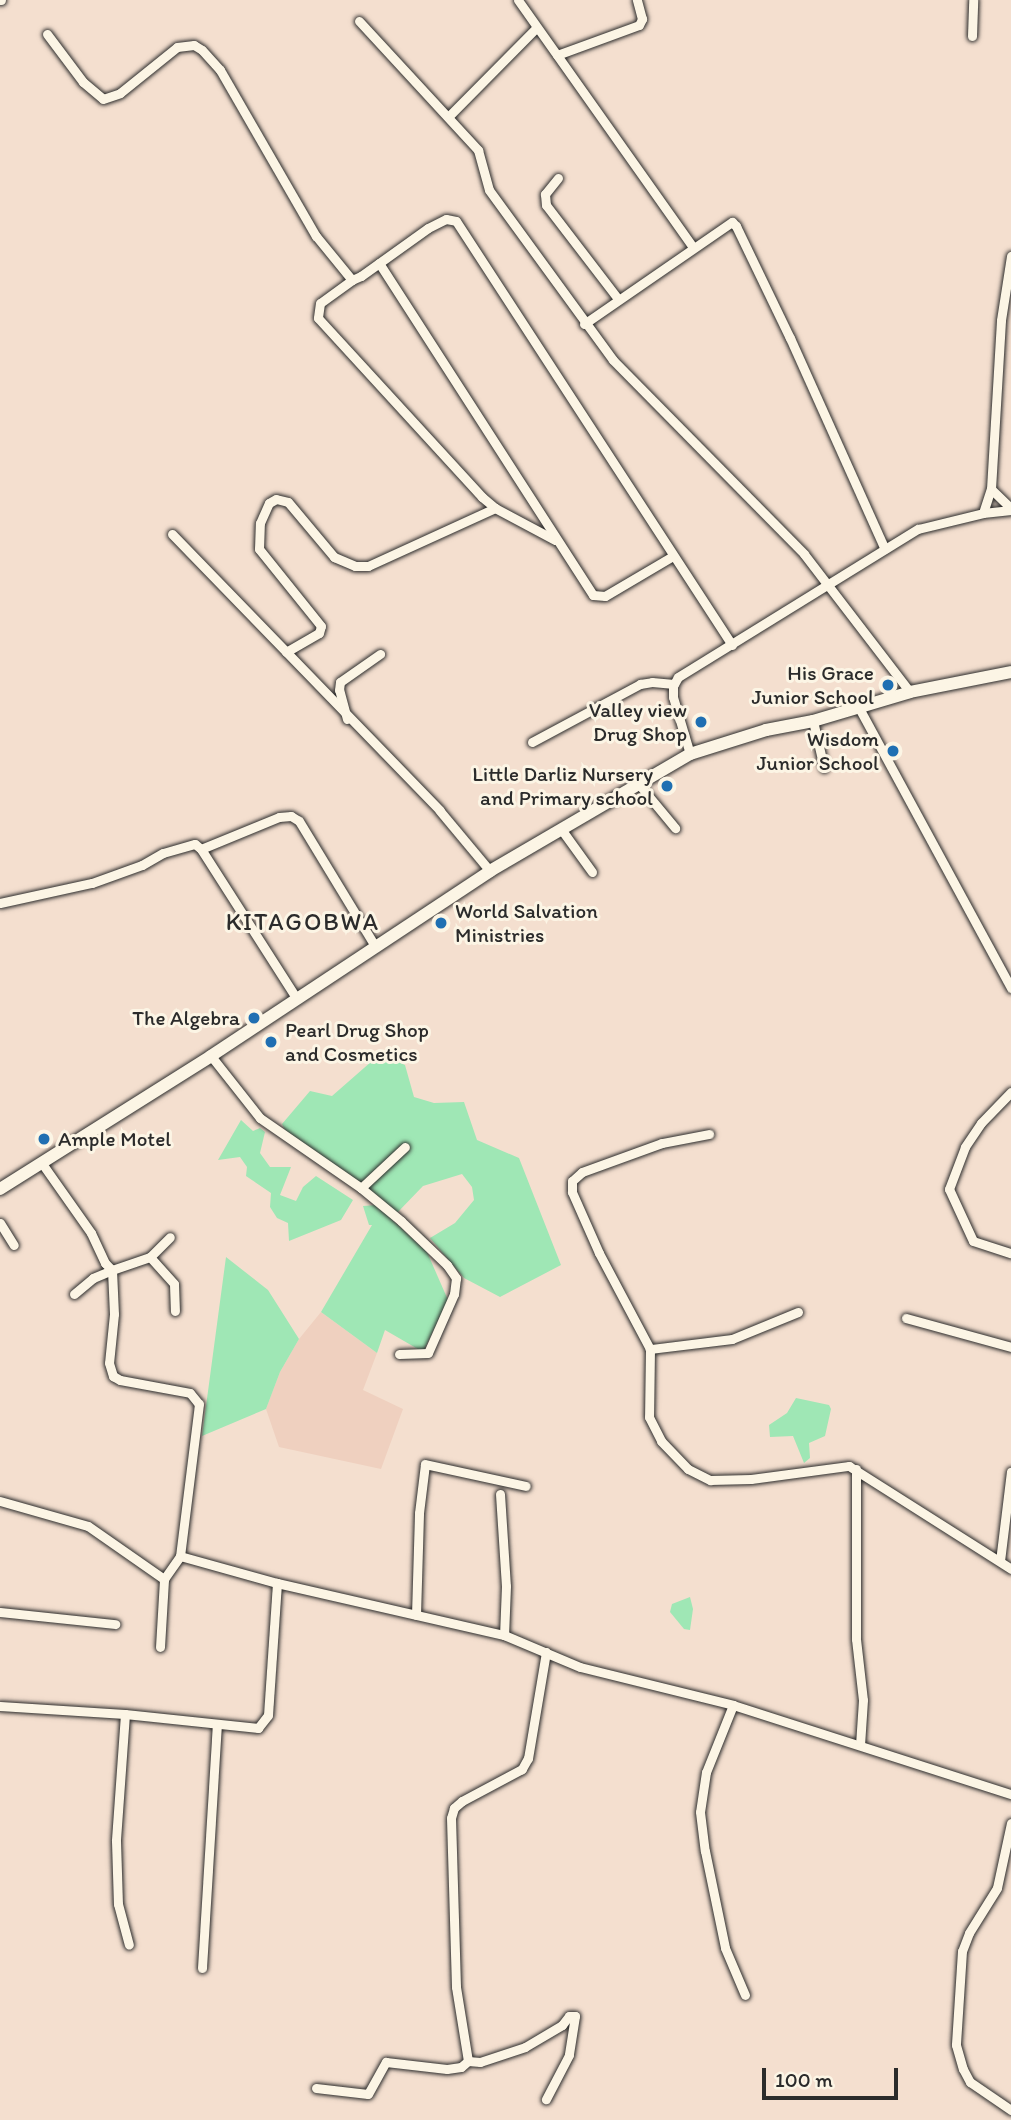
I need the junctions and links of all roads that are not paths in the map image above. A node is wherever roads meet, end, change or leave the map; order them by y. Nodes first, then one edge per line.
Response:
1 (518, 0) edge
2 (637, 0) edge
3 (973, 0) edge
4 (359, 21) dead end
5 (536, 28) junction
6 (47, 34) dead end
7 (972, 36) dead end
8 (557, 55) junction
9 (448, 117) junction
10 (558, 178) dead end
11 (693, 247) junction
12 (1011, 256) edge
13 (379, 263) junction
14 (352, 279) junction
15 (618, 299) junction
16 (584, 324) junction
17 (991, 489) junction
18 (495, 508) junction
19 (1011, 509) edge
20 (983, 513) junction
21 (172, 534) dead end
22 (557, 540) junction
23 (885, 549) junction
24 (673, 556) junction
25 (825, 585) junction
26 (732, 645) junction
27 (286, 652) junction
28 (380, 654) dead end
29 (1011, 672) edge
30 (674, 684) junction
31 (910, 692) junction
32 (858, 706) junction
33 (347, 719) junction
34 (813, 721) junction
35 (532, 742) dead end
36 (690, 754) junction
37 (824, 768) dead end
38 (637, 782) junction
39 (675, 828) dead end
40 (561, 829) junction
41 (201, 849) junction
42 (490, 871) junction
43 (592, 872) dead end
44 (0, 903) edge
45 (375, 946) junction
46 (1011, 988) edge
47 (297, 999) junction
48 (211, 1056) junction
49 (1011, 1092) edge
50 (709, 1134) dead end
51 (405, 1147) dead end
52 (41, 1162) junction
53 (361, 1188) junction
54 (0, 1189) edge
55 (0, 1223) edge
56 (170, 1237) dead end
57 (14, 1245) dead end
58 (1011, 1253) edge
59 (150, 1257) junction
60 (112, 1270) junction
61 (74, 1294) dead end
62 (175, 1311) dead end
63 (798, 1312) dead end
64 (906, 1318) dead end
65 (1011, 1347) edge
66 (650, 1349) junction
67 (400, 1354) dead end
68 (856, 1469) junction
69 (1011, 1472) edge
70 (526, 1486) dead end
71 (500, 1494) dead end
72 (0, 1501) edge
73 (180, 1556) junction
74 (1000, 1561) junction
75 (1011, 1569) edge
76 (164, 1579) junction
77 (277, 1583) junction
78 (0, 1612) edge
79 (416, 1615) junction
80 (115, 1624) dead end
81 (504, 1634) junction
82 (160, 1647) dead end
83 (546, 1651) junction
84 (733, 1705) junction
85 (0, 1706) edge
86 (125, 1714) junction
87 (217, 1726) junction
88 (860, 1745) junction
89 (1011, 1794) edge
90 (1011, 1823) edge
91 (129, 1945) dead end
92 (202, 1968) dead end
93 (745, 1995) dead end
94 (468, 2061) junction
95 (316, 2088) dead end
96 (546, 2099) dead end
97 (1011, 2110) edge

1 - 5 street
2 - 8 street
3 - 7 street
4 - 9 street
5 - 8 street
5 - 9 street
6 - 14 street
8 - 11 street
9 - 16 street
10 - 15 street
11 - 15 street
11 - 23 street
12 - 17 street
13 - 14 street
13 - 22 street
13 - 24 street
14 - 18 street
15 - 16 street
16 - 25 street
17 - 19 street
17 - 20 street
18 - 22 street
18 - 27 street
19 - 20 street
20 - 23 street
21 - 27 street
22 - 24 street
23 - 25 street
24 - 26 street
25 - 26 street
25 - 31 street
26 - 30 street
27 - 33 street
28 - 33 street
29 - 31 street
30 - 35 street
30 - 36 street
31 - 32 street
32 - 34 street
32 - 46 street
33 - 42 street
34 - 36 street
34 - 37 street
36 - 38 street
38 - 39 street
38 - 40 street
40 - 42 street
40 - 43 street
41 - 44 street
41 - 45 street
41 - 47 street
42 - 45 street
45 - 47 street
47 - 48 street
48 - 52 street
48 - 53 street
49 - 58 street
50 - 66 street
51 - 53 street
52 - 54 street
52 - 60 street
53 - 67 street
55 - 57 street
56 - 59 street
59 - 60 street
59 - 62 street
60 - 61 street
60 - 73 street
63 - 66 street
64 - 65 street
66 - 68 street
68 - 74 street
68 - 88 street
69 - 74 street
70 - 79 street
71 - 81 street
72 - 76 street
73 - 76 street
73 - 77 street
74 - 75 street
76 - 82 street
77 - 79 street
77 - 87 street
78 - 80 street
79 - 81 street
81 - 83 street
83 - 84 street
83 - 94 street
84 - 88 street
84 - 93 street
85 - 86 street
86 - 87 street
86 - 91 street
87 - 92 street
88 - 89 street
90 - 97 street
94 - 95 street
94 - 96 street

